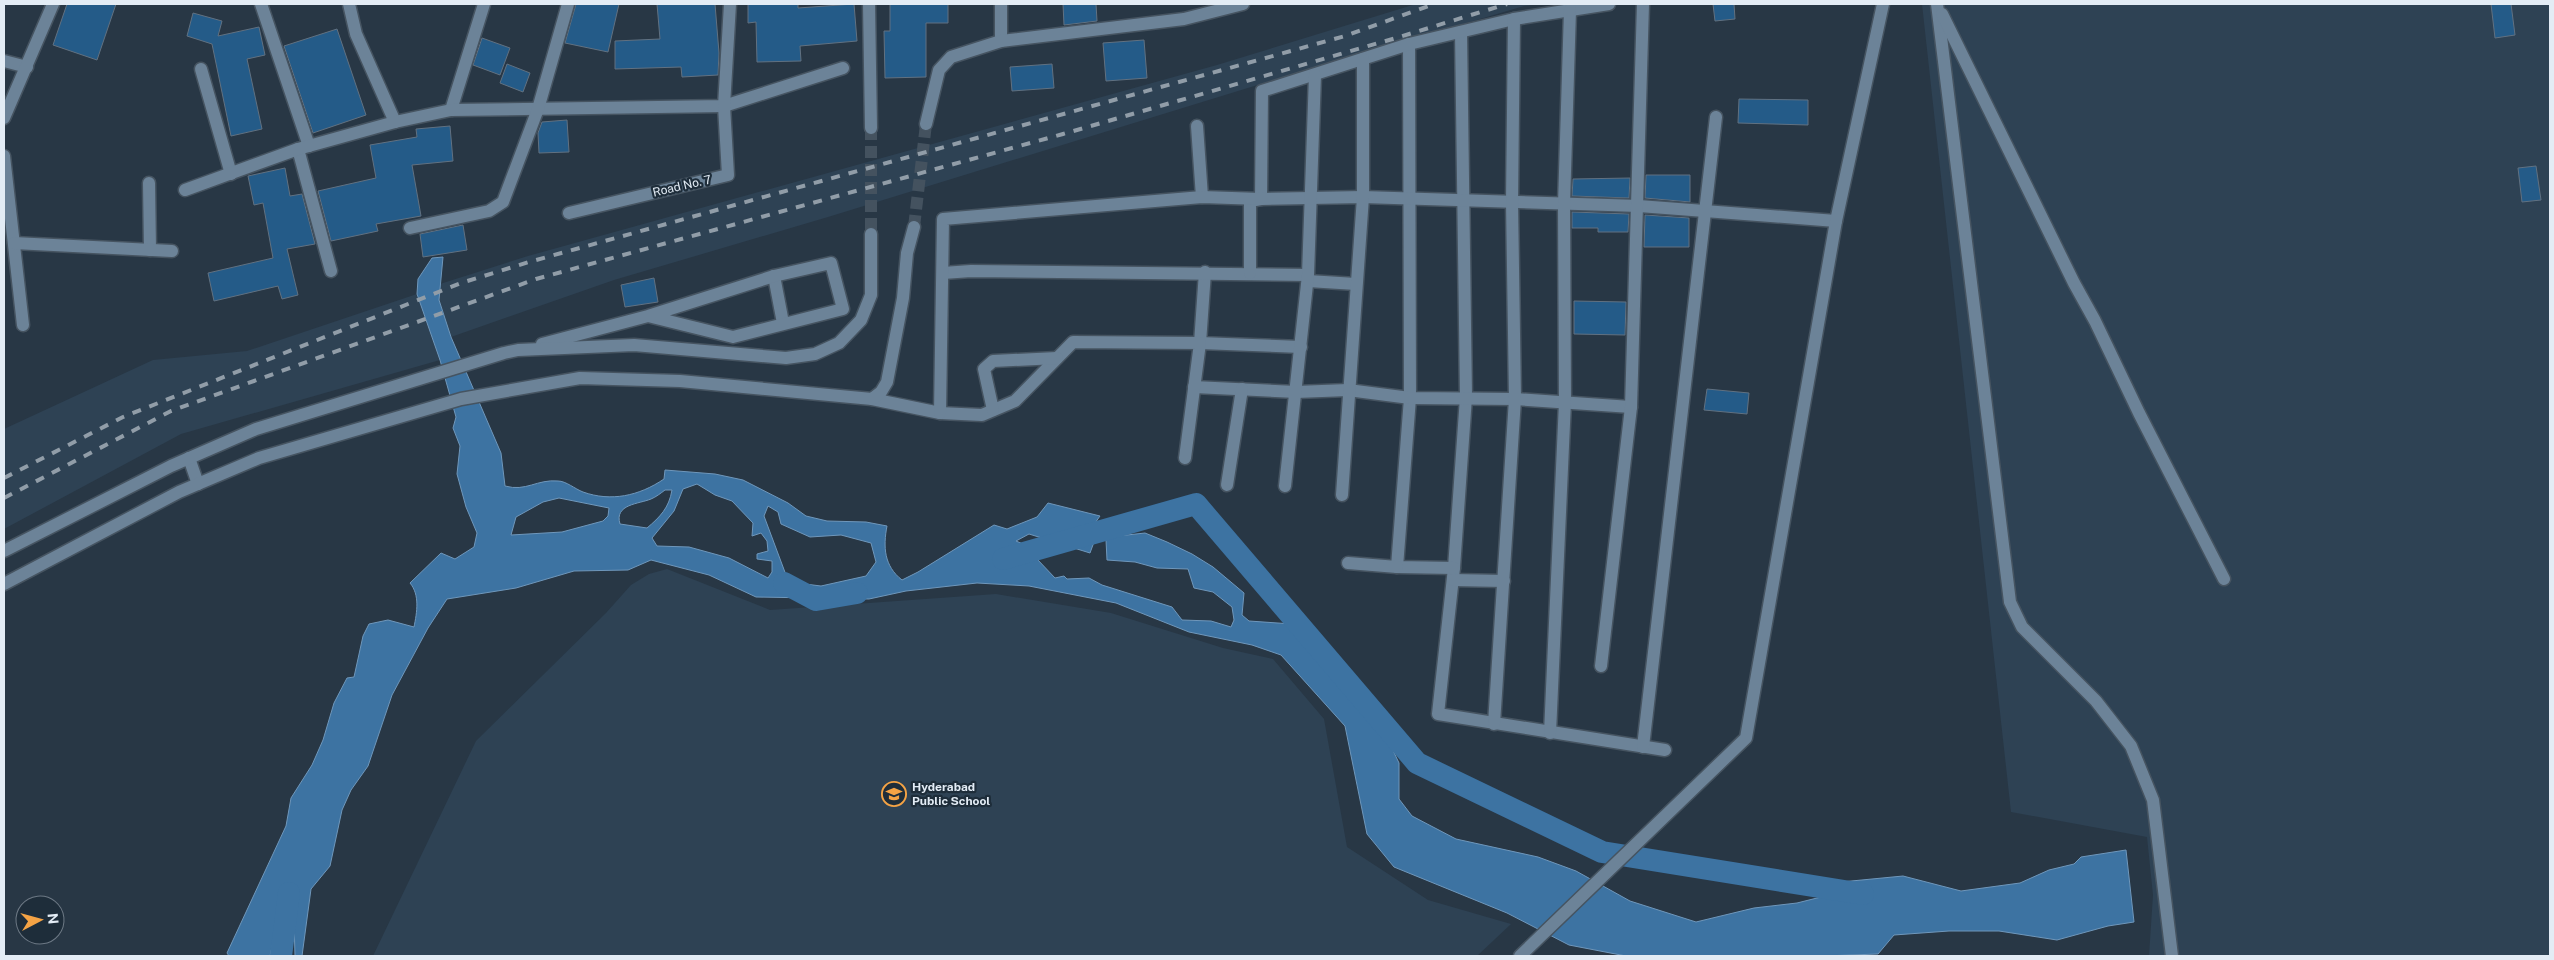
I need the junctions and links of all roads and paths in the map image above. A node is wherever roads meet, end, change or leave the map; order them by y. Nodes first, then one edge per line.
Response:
1 (52, 4) edge
2 (261, 4) edge
3 (348, 4) edge
4 (484, 4) edge
5 (568, 4) edge
6 (730, 4) edge
7 (869, 4) edge
8 (1001, 4) edge
9 (1243, 4) edge
10 (1609, 4) edge
11 (1643, 4) edge
12 (1883, 4) edge
13 (1937, 4) edge
14 (1570, 10) junction
15 (1514, 19) junction
16 (1461, 32) junction
17 (1001, 41) junction
18 (1409, 44) junction
19 (1363, 59) junction
20 (4, 61) edge
21 (27, 67) junction
22 (843, 68) dead end
23 (201, 69) dead end
24 (1315, 75) junction
25 (724, 106) junction
26 (538, 109) junction
27 (451, 110) junction
28 (1716, 117) dead end
29 (4, 118) edge
30 (395, 122) junction
31 (926, 124) tunnel mouth
32 (1197, 126) dead end
33 (871, 128) tunnel mouth
34 (304, 148) junction
35 (4, 156) edge
36 (231, 174) junction
37 (149, 183) dead end
38 (185, 190) dead end
39 (1202, 197) junction
40 (1311, 197) junction
41 (1363, 197) junction
42 (1408, 198) junction
43 (1261, 199) junction
44 (1462, 201) junction
45 (1512, 202) junction
46 (1564, 204) junction
47 (1638, 206) junction
48 (1707, 212) junction
49 (570, 213) dead end
50 (1836, 221) junction
51 (914, 227) tunnel mouth
52 (410, 228) dead end
53 (872, 234) tunnel mouth
54 (14, 243) junction
55 (150, 250) junction
56 (172, 251) dead end
57 (331, 271) dead end
58 (1205, 272) junction
59 (943, 273) junction
60 (1250, 273) junction
61 (774, 276) junction
62 (1308, 278) junction
63 (1356, 284) junction
64 (648, 316) junction
65 (783, 322) junction
66 (23, 325) dead end
67 (1200, 343) junction
68 (1301, 347) junction
69 (518, 350) junction
70 (1057, 358) junction
71 (1194, 387) junction
72 (1242, 389) junction
73 (1348, 390) junction
74 (1296, 392) junction
75 (1466, 397) junction
76 (1410, 398) junction
77 (872, 399) junction
78 (1515, 399) junction
79 (1565, 402) junction
80 (1631, 407) junction
81 (993, 410) junction
82 (940, 413) junction
83 (188, 458) junction
84 (1185, 458) dead end
85 (198, 484) junction
86 (1227, 485) dead end
87 (1285, 486) dead end
88 (1342, 494) dead end
89 (4, 551) edge
90 (1348, 563) dead end
91 (1397, 567) junction
92 (1454, 574) junction
93 (2224, 580) dead end
94 (1504, 581) junction
95 (4, 584) edge
96 (1600, 666) dead end
97 (1494, 724) junction
98 (1550, 733) junction
99 (1643, 747) junction
100 (1665, 750) dead end
101 (1520, 956) edge
102 (2172, 956) edge

1 - 21 street
2 - 34 street
3 - 30 street
4 - 27 street
5 - 26 street
6 - 25 street
7 - 33 street
8 - 17 street
9 - 17 street
10 - 14 street
11 - 47 street
12 - 50 street
13 - 93 street
13 - 102 street
14 - 15 street
14 - 46 street
15 - 16 street
15 - 45 street
16 - 18 street
16 - 44 street
17 - 31 street
18 - 19 street
18 - 42 street
19 - 24 street
19 - 41 street
20 - 21 street
21 - 29 street
22 - 25 street
23 - 36 street
24 - 40 street
24 - 43 street
25 - 26 street
25 - 49 street, Road No. 7
26 - 27 street
26 - 52 street
27 - 30 street
28 - 48 street
30 - 34 street
32 - 39 street
34 - 36 street
34 - 57 street
35 - 54 street
36 - 38 street
37 - 55 street
39 - 43 street
39 - 59 street
40 - 41 street
40 - 43 street
40 - 62 street
41 - 42 street
41 - 63 street
42 - 44 street
42 - 76 street
43 - 60 street
44 - 45 street
44 - 75 street
45 - 46 street
45 - 78 street
46 - 47 street
46 - 79 street
47 - 48 street
47 - 80 street
48 - 50 street
48 - 99 street
50 - 101 street
51 - 77 street
53 - 69 street
54 - 55 street
54 - 66 street
55 - 56 street
58 - 59 street
58 - 60 street
58 - 67 street
59 - 82 street
60 - 62 street
61 - 64 street
61 - 65 street
61 - 65 street
62 - 63 street
62 - 68 street
63 - 73 street
64 - 65 street
64 - 69 street
67 - 68 street
67 - 70 street
67 - 71 street
68 - 74 street
69 - 83 street
70 - 81 street
70 - 81 street
71 - 72 street
71 - 84 street
72 - 74 street
72 - 86 street
73 - 74 street
73 - 76 street
73 - 88 street
74 - 87 street
75 - 76 street
75 - 78 street
75 - 92 street
76 - 91 street
77 - 82 street
77 - 85 street
78 - 79 street
78 - 94 street
79 - 80 street
79 - 98 street
80 - 96 street
81 - 82 street
83 - 85 street
83 - 89 street
85 - 95 street
90 - 91 street
91 - 92 street
92 - 94 street
92 - 97 street
94 - 97 street
97 - 98 street
98 - 99 street
99 - 100 street

